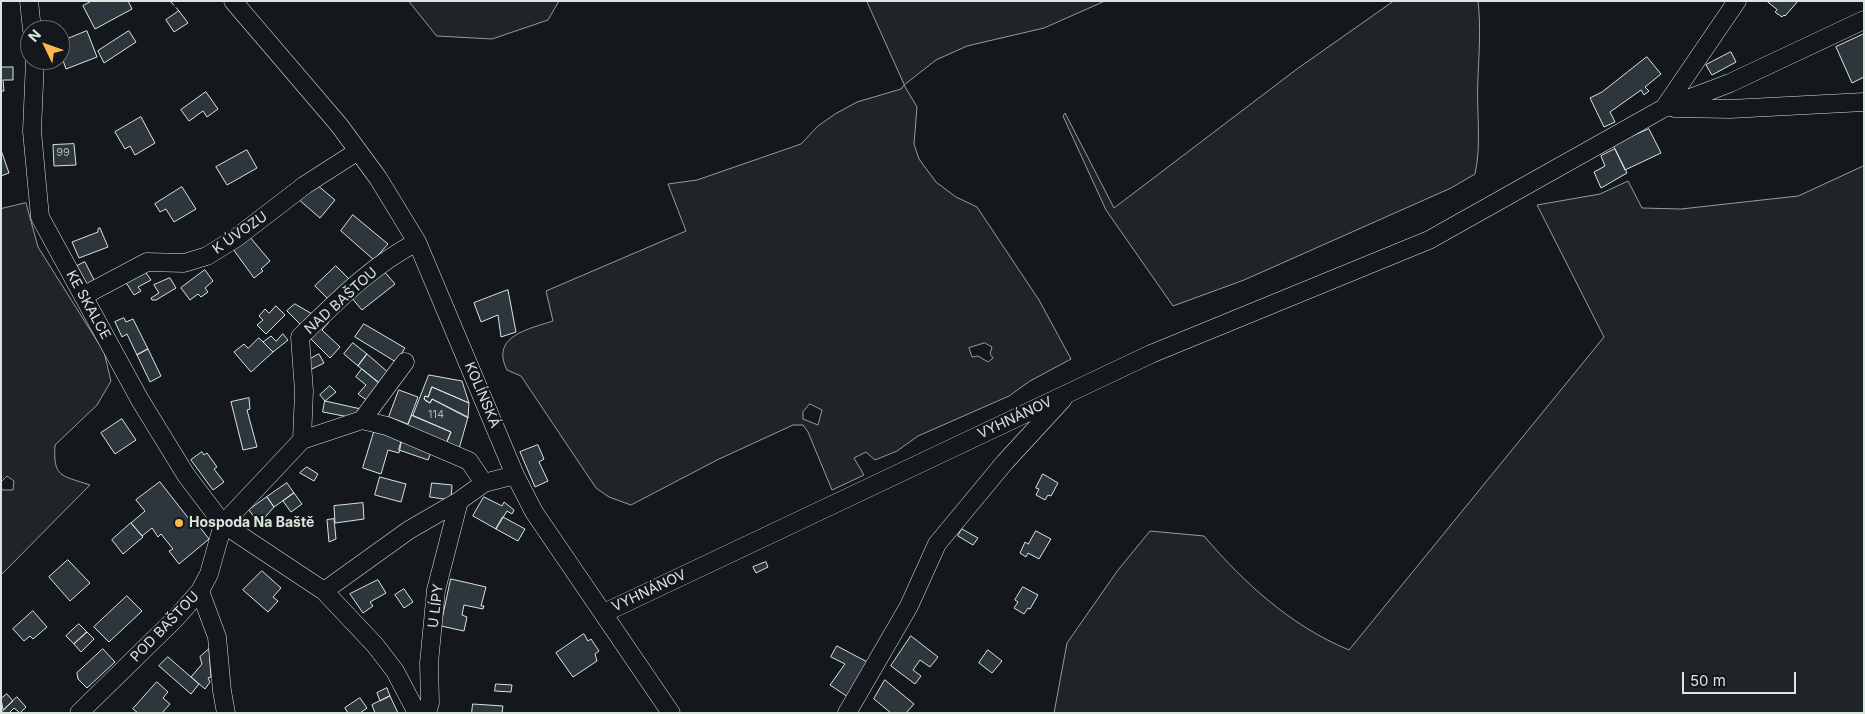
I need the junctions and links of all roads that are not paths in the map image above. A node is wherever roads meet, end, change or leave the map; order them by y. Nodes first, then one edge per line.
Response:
1 (29, 1) edge
2 (233, 1) edge
3 (1737, 1) edge
4 (31, 20) edge
5 (1864, 20) edge
6 (35, 70) edge
7 (1864, 102) edge
8 (1664, 108) junction
9 (358, 152) junction
10 (417, 242) junction
11 (83, 296) junction
12 (405, 362) dead end
13 (1070, 392) junction
14 (362, 420) junction
15 (302, 440) junction
16 (515, 475) junction
17 (484, 483) junction
18 (459, 501) junction
19 (223, 524) junction
20 (200, 591) junction
21 (324, 591) junction
22 (604, 613) junction
23 (79, 713) edge
24 (226, 713) edge
25 (417, 713) edge
26 (427, 713) edge
27 (671, 713) edge
28 (847, 713) edge

1 - 4 street
2 - 9 street, KOLÍNSKÁ
3 - 8 street
5 - 8 street
6 - 11 street, KE SKALCE
7 - 8 street
8 - 13 street
9 - 10 street, KOLÍNSKÁ
9 - 11 street, K ÚVOZU
10 - 15 street, NAD BAŠTOU
10 - 16 street, KOLÍNSKÁ
11 - 19 street, KE SKALCE
12 - 14 street
13 - 22 street, VYHNÁNOV
13 - 28 street, VYHNÁNOV
14 - 15 street
14 - 17 street
15 - 19 street
16 - 17 street
16 - 22 street, KOLÍNSKÁ
17 - 18 street
18 - 21 street
18 - 26 street, U LÍPY
19 - 20 street, POD BAŠTOU
19 - 21 street, KE SKALCE
20 - 23 street, POD BAŠTOU
20 - 24 street
21 - 25 street, KE SKALCE
22 - 27 street, KOLÍNSKÁ

